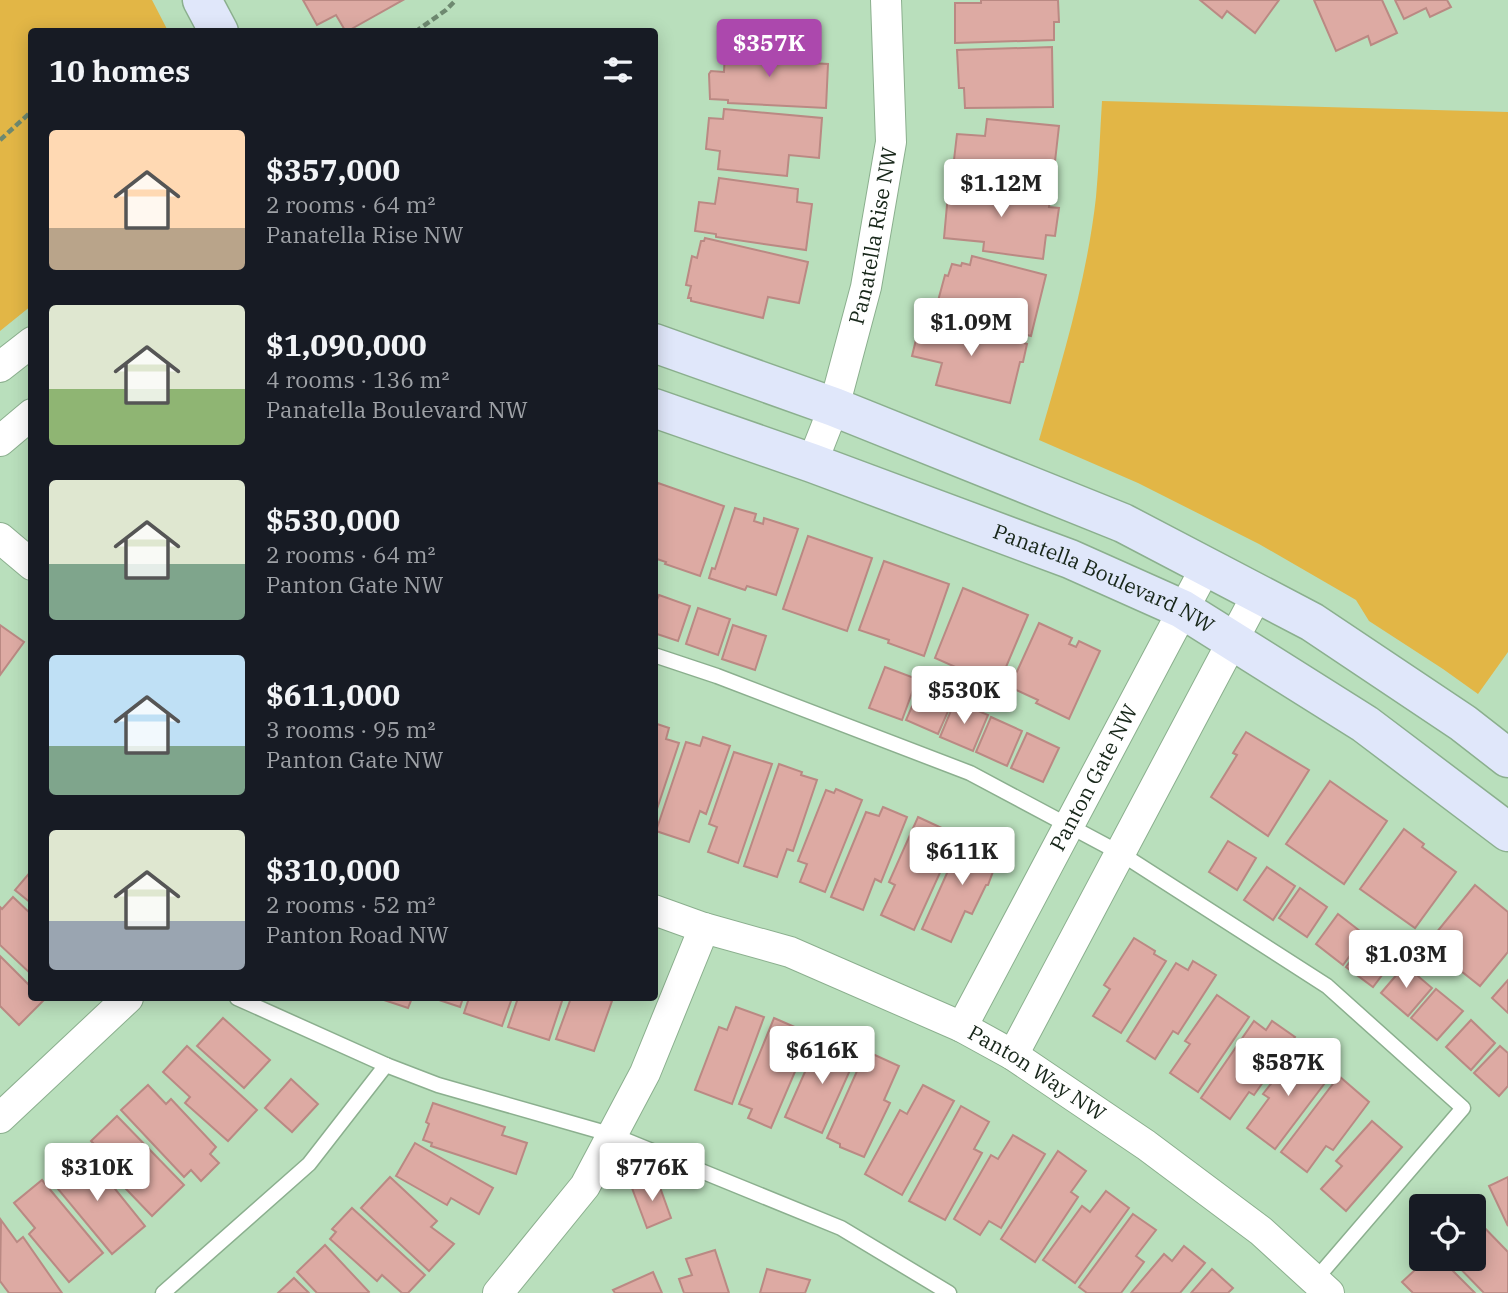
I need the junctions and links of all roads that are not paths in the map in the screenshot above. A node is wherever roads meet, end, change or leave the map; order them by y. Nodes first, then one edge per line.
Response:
1 (202, 0) edge
2 (886, 0) edge
3 (217, 28) edge
4 (658, 344) edge
5 (28, 345) edge
6 (0, 367) edge
7 (834, 407) junction
8 (658, 409) edge
9 (28, 417) edge
10 (0, 441) edge
11 (812, 463) junction
12 (0, 538) edge
13 (28, 562) edge
14 (1207, 565) junction
15 (1258, 593) junction
16 (1182, 610) junction
17 (1233, 640) junction
18 (658, 656) edge
19 (1508, 758) edge
20 (1069, 825) junction
21 (1508, 832) edge
22 (1120, 853) junction
23 (658, 911) edge
24 (704, 928) junction
25 (125, 1001) edge
26 (244, 1001) edge
27 (962, 1027) junction
28 (1013, 1055) junction
29 (386, 1065) junction
30 (0, 1118) edge
31 (613, 1135) junction
32 (1323, 1286) edge
33 (163, 1293) edge
34 (498, 1293) edge
35 (949, 1293) edge

1 - 3 street
2 - 7 street, Panatella Rise NW
4 - 7 street
5 - 6 street
7 - 11 street, Panatella Rise NW
7 - 14 street
8 - 11 street, Panatella Boulevard NW
9 - 10 street
11 - 16 street, Panatella Boulevard NW
12 - 13 street
14 - 15 street
14 - 16 street, Panton Gate NW
15 - 17 street
15 - 19 street
16 - 17 street, Panatella Boulevard NW
16 - 20 street, Panton Gate NW
17 - 21 street, Panatella Boulevard NW
17 - 22 street
18 - 20 lane
20 - 22 lane
20 - 27 street, Panton Gate NW
22 - 28 street
22 - 32 lane
23 - 24 street, Panton Way NW
24 - 27 street, Panton Way NW
24 - 31 street
25 - 30 street
26 - 29 lane
27 - 28 street, Panton Way NW
28 - 32 street, Panton Way NW
29 - 31 lane
29 - 33 lane
31 - 34 street
31 - 35 lane

